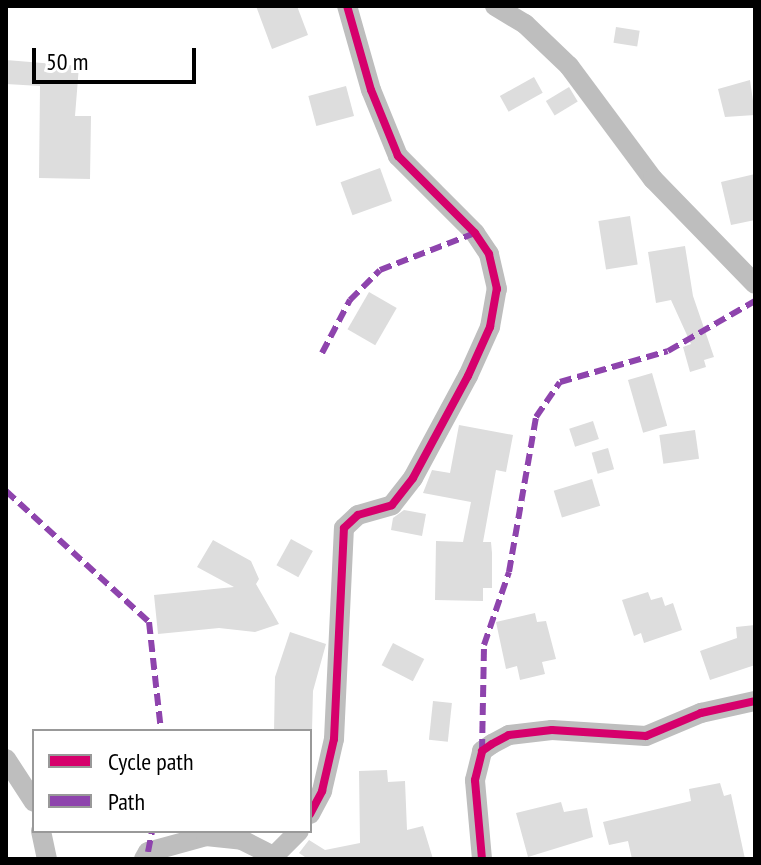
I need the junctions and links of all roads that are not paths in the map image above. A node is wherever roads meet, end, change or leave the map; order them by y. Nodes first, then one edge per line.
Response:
1 (347, 6) edge
2 (495, 6) edge
3 (755, 284) edge
4 (755, 701) edge
5 (6, 759) edge
6 (32, 799) edge
7 (312, 810) edge
8 (41, 833) edge
9 (297, 833) edge
10 (47, 859) edge
11 (144, 859) edge
12 (482, 859) edge

1 - 7 street
2 - 3 street
4 - 12 street
5 - 6 street
8 - 10 street
9 - 11 street

